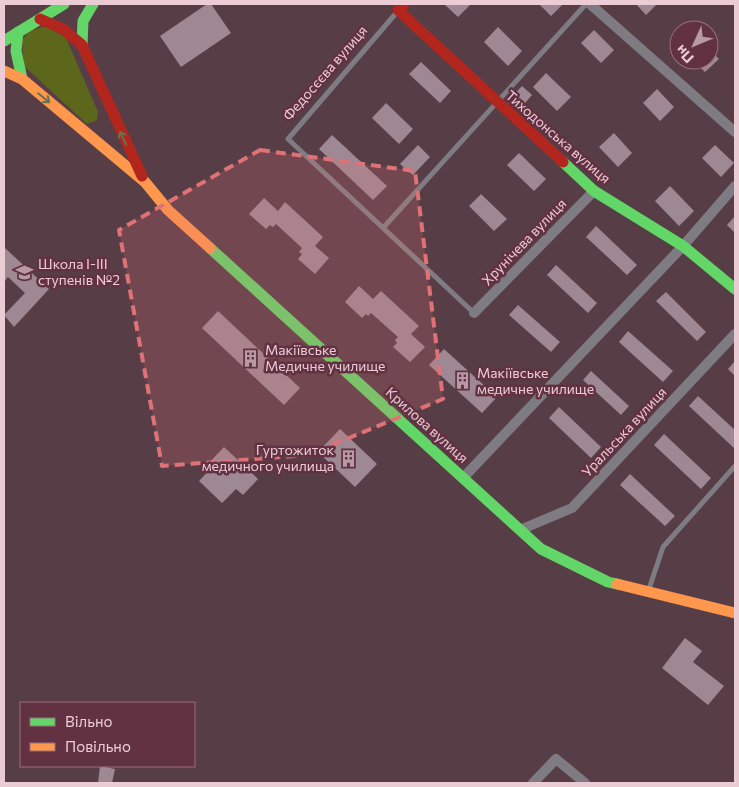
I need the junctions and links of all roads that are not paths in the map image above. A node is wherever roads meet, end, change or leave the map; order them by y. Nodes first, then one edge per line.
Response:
1 (93, 4) edge
2 (586, 4) edge
3 (590, 4) edge
4 (59, 5) edge
5 (401, 7) edge
6 (40, 19) junction
7 (18, 32) junction
8 (4, 41) edge
9 (82, 45) junction
10 (4, 72) edge
11 (22, 79) junction
12 (497, 103) junction
13 (114, 118) junction
14 (735, 132) edge
15 (89, 134) junction
16 (145, 182) junction
17 (735, 186) edge
18 (594, 191) junction
19 (383, 228) junction
20 (682, 246) junction
21 (735, 289) edge
22 (474, 313) joint
23 (735, 334) edge
24 (735, 466) edge
25 (463, 478) junction
26 (520, 530) junction
27 (648, 592) junction
28 (735, 613) edge
29 (533, 783) edge
30 (585, 783) edge

1 - 9 main road
2 - 12 lane
3 - 14 street
4 - 6 main road
5 - 12 main road, Тиходонська вулиця
5 - 19 lane, Федосєєва вулиця
6 - 7 main road
6 - 9 main road
7 - 8 main road
7 - 11 main road
9 - 13 main road
10 - 11 main road
11 -> 15 main road
12 - 18 main road, Тиходонська вулиця
12 - 19 lane
13 - 15 main road
16 -> 13 main road
15 - 16 main road
16 - 25 main road, Крилова вулиця
17 - 20 street
18 - 20 main road, Тиходонська вулиця
18 - 22 street, Хрунічева вулиця
19 - 22 lane
20 - 21 main road, Тиходонська вулиця
20 - 25 street
23 - 26 street, Уральська вулиця
24 - 27 lane
25 - 26 main road, Крилова вулиця
26 - 27 main road, Крилова вулиця
27 - 28 main road, Крилова вулиця
29 - 30 street

